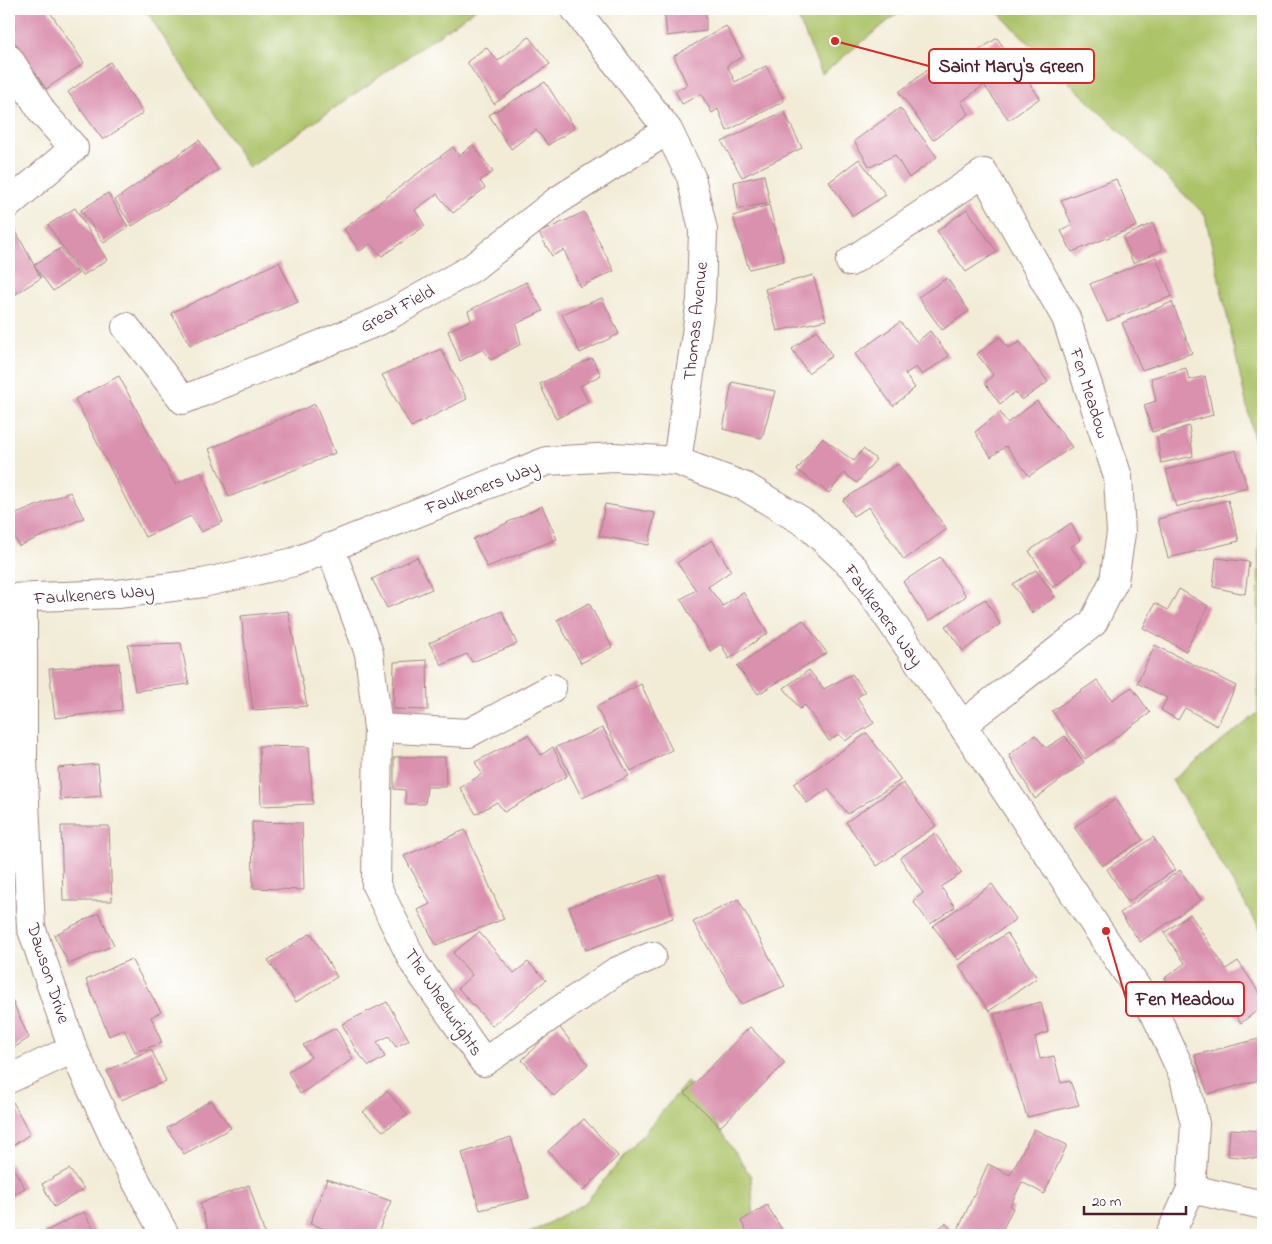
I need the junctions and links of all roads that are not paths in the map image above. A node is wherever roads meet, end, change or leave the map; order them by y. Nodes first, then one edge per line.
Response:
1 (575, 9) edge
2 (9, 59) edge
3 (668, 130) junction
4 (9, 204) edge
5 (850, 262) dead end
6 (126, 327) dead end
7 (677, 461) junction
8 (330, 547) junction
9 (16, 598) edge
10 (552, 688) dead end
11 (962, 724) junction
12 (378, 728) junction
13 (16, 761) edge
14 (652, 956) dead end
15 (73, 1049) junction
16 (9, 1079) edge
17 (1190, 1188) junction
18 (1263, 1205) edge
19 (165, 1235) edge
20 (1170, 1235) edge

1 - 3 street, Thomas Avenue
2 - 4 street
3 - 6 street, Great Field
3 - 7 street, Thomas Avenue
5 - 11 street, Fen Meadow
7 - 8 street, Faulkeners Way
7 - 11 street, Faulkeners Way
8 - 9 street, Faulkeners Way
8 - 12 street, The Wheelwrights
9 - 13 street, Dawson Drive
10 - 12 street
11 - 17 street, Faulkeners Way
12 - 14 street, The Wheelwrights
13 - 15 street, Dawson Drive
15 - 16 street
15 - 19 street, Dawson Drive
17 - 18 street
17 - 20 street, Faulkeners Way

